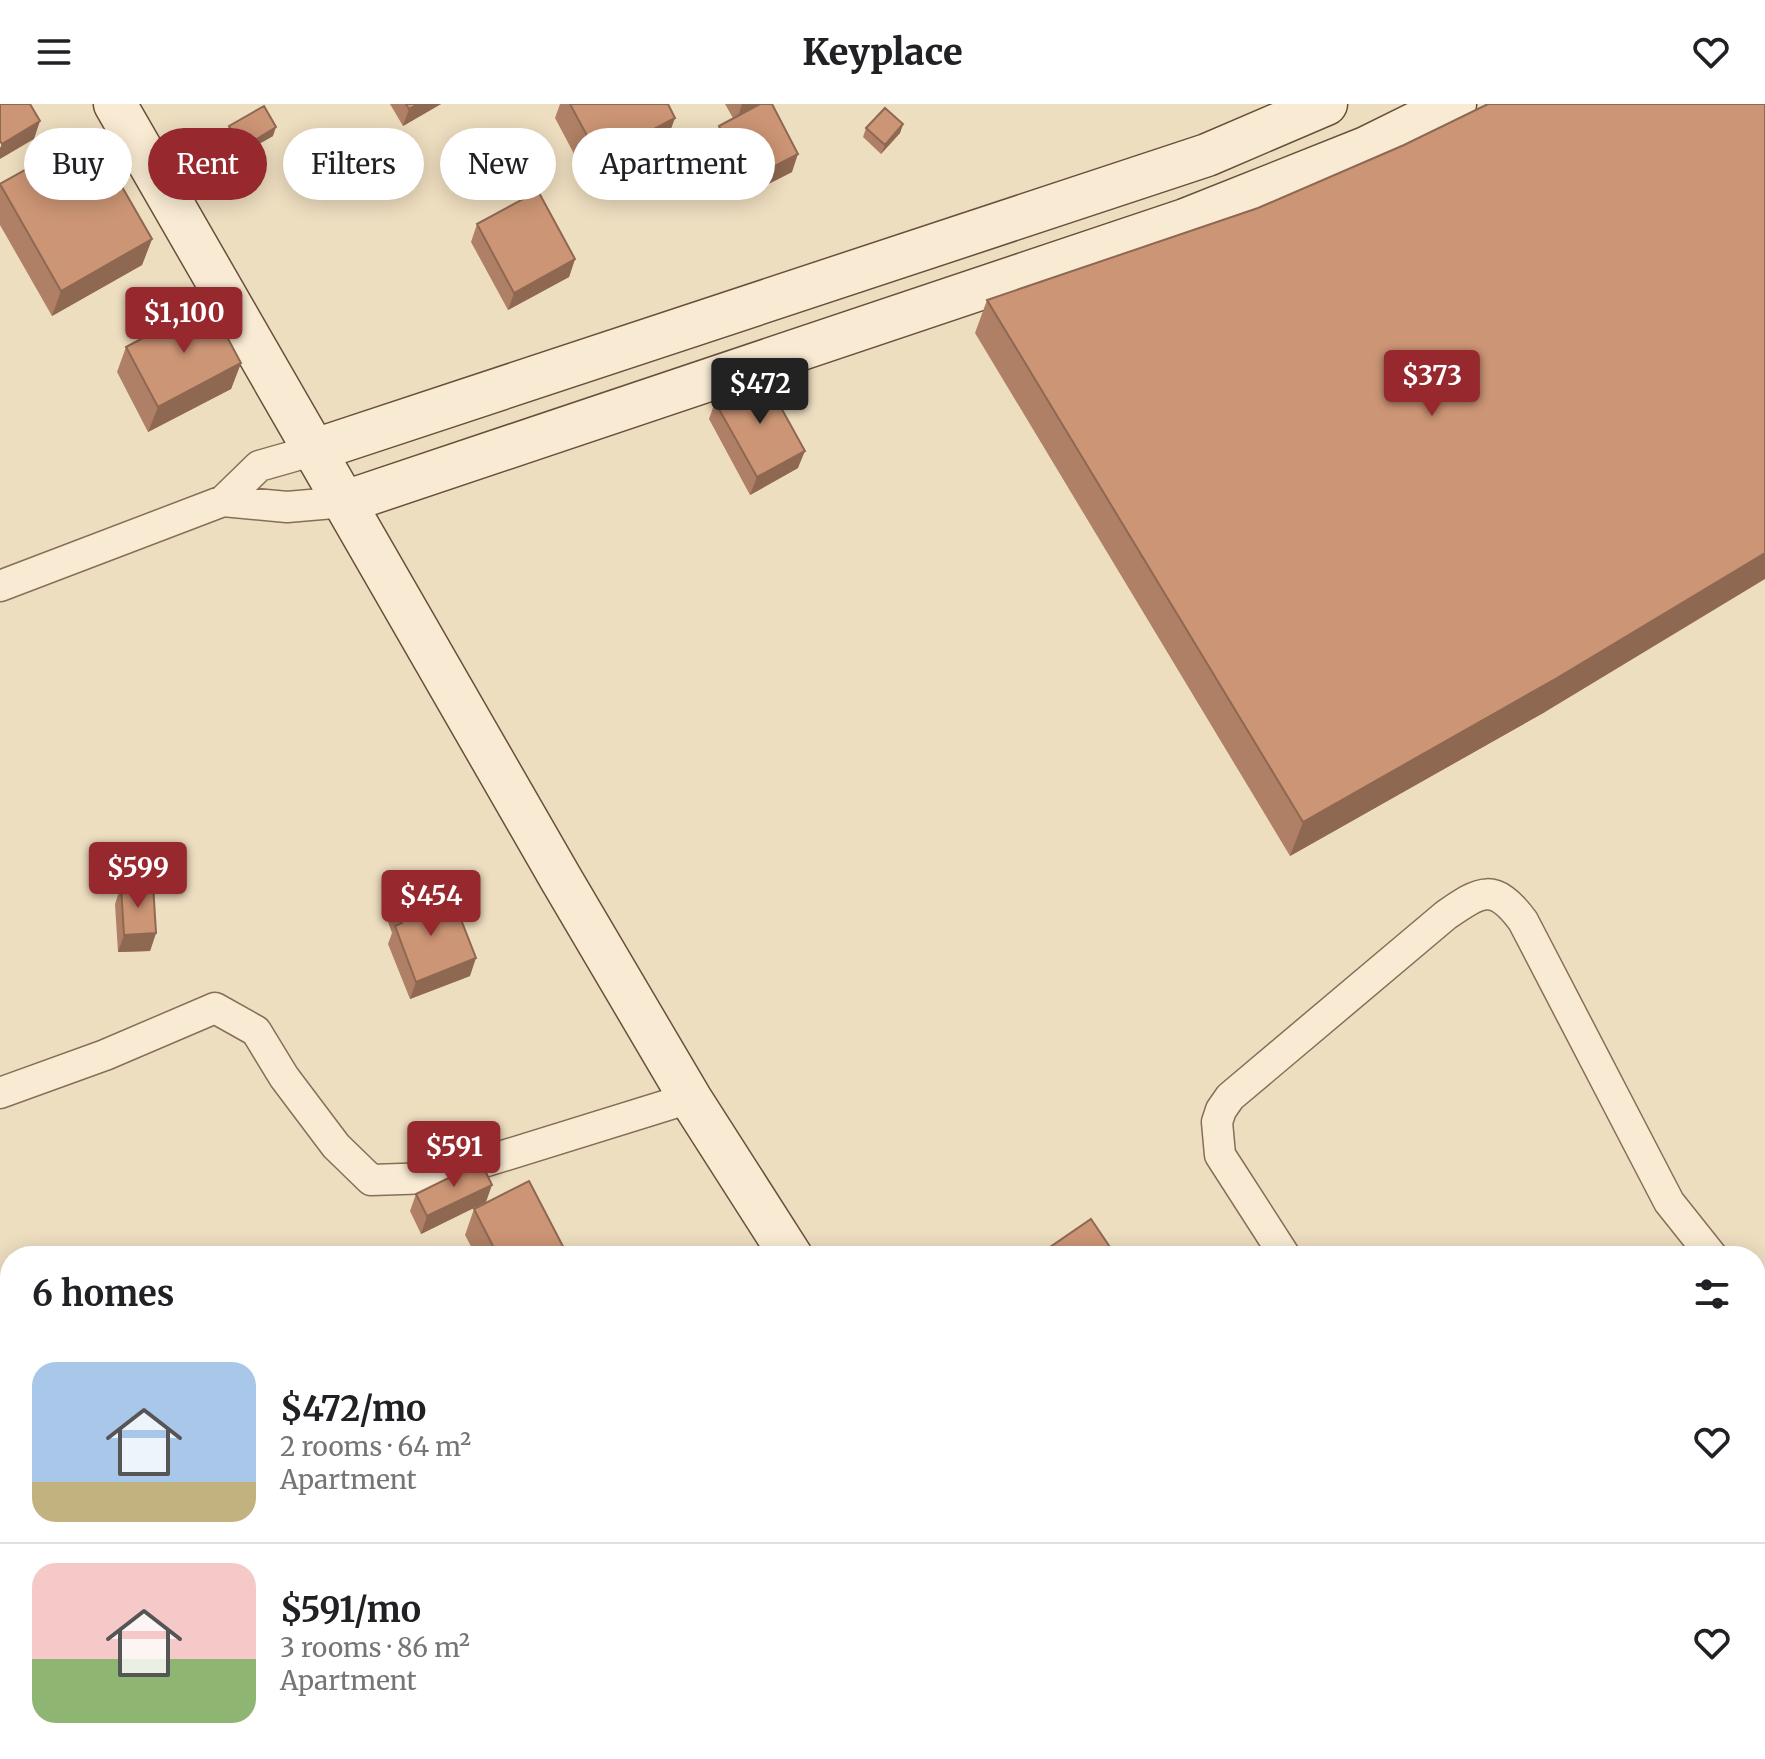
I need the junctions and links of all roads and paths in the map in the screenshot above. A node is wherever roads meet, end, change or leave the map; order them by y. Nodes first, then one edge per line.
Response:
1 (115, 104) edge
2 (1326, 104) edge
3 (1455, 104) edge
4 (315, 450) junction
5 (223, 501) junction
6 (345, 502) junction
7 (0, 586) edge
8 (0, 1093) edge
9 (690, 1098) junction
10 (785, 1246) edge
11 (1279, 1246) edge
12 (1704, 1246) edge

1 - 4 main road
2 - 4 main road
3 - 6 main road
4 - 5 street
4 - 6 main road
5 - 6 street
5 - 7 street
6 - 9 main road
8 - 9 street
9 - 10 main road
11 - 12 street

